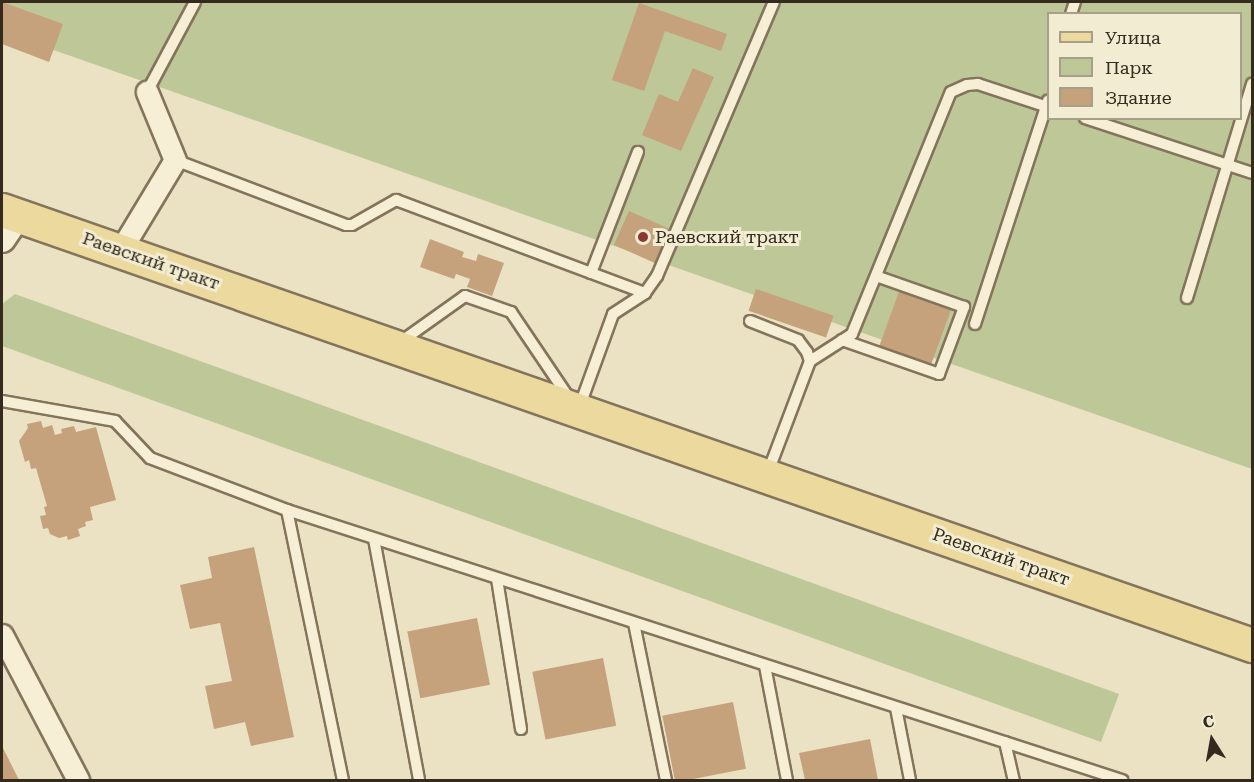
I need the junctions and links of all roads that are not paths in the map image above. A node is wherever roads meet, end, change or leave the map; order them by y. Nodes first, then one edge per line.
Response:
1 (195, 2) edge
2 (774, 2) edge
3 (1252, 84) edge
4 (147, 92) joint
5 (1047, 104) edge
6 (1047, 107) edge
7 (1242, 116) edge
8 (1091, 120) edge
9 (1241, 120) edge
10 (638, 152) dead end
11 (175, 159) junction
12 (1227, 165) junction
13 (1252, 173) edge
14 (7, 221) edge
15 (120, 250) junction
16 (591, 273) junction
17 (876, 276) junction
18 (645, 293) junction
19 (1187, 298) dead end
20 (750, 321) dead end
21 (975, 324) dead end
22 (842, 340) junction
23 (396, 345) junction
24 (810, 361) junction
25 (2, 402) edge
26 (577, 411) junction
27 (767, 474) junction
28 (287, 510) junction
29 (374, 539) junction
30 (497, 579) junction
31 (634, 623) junction
32 (2, 635) edge
33 (1252, 645) edge
34 (765, 666) junction
35 (896, 708) junction
36 (521, 729) dead end
37 (1005, 742) junction
38 (78, 780) edge
39 (343, 780) edge
40 (419, 780) edge
41 (666, 780) edge
42 (787, 780) edge
43 (910, 780) edge
44 (1014, 780) edge
45 (1122, 780) edge

1 - 4 lane
2 - 18 lane
3 - 7 lane
4 - 11 street
5 - 17 lane
6 - 21 lane
8 - 12 lane
9 - 12 lane
10 - 16 lane
11 - 15 street
11 - 16 lane
12 - 13 lane
12 - 19 lane
14 - 15 main road, Раевский тракт
15 - 23 main road, Раевский тракт
16 - 18 lane
17 - 22 lane
17 - 22 lane
18 - 26 lane
20 - 24 lane
22 - 24 lane
23 - 26 main road, Раевский тракт
23 - 26 lane
24 - 27 lane
25 - 28 lane
26 - 27 main road, Раевский тракт
27 - 33 main road, Раевский тракт
28 - 29 lane
28 - 39 lane
29 - 30 lane
29 - 40 lane
30 - 31 lane
30 - 36 lane
31 - 34 lane
31 - 41 lane
32 - 38 street
34 - 35 lane
34 - 42 lane
35 - 37 lane
35 - 43 lane
37 - 44 lane
37 - 45 lane

